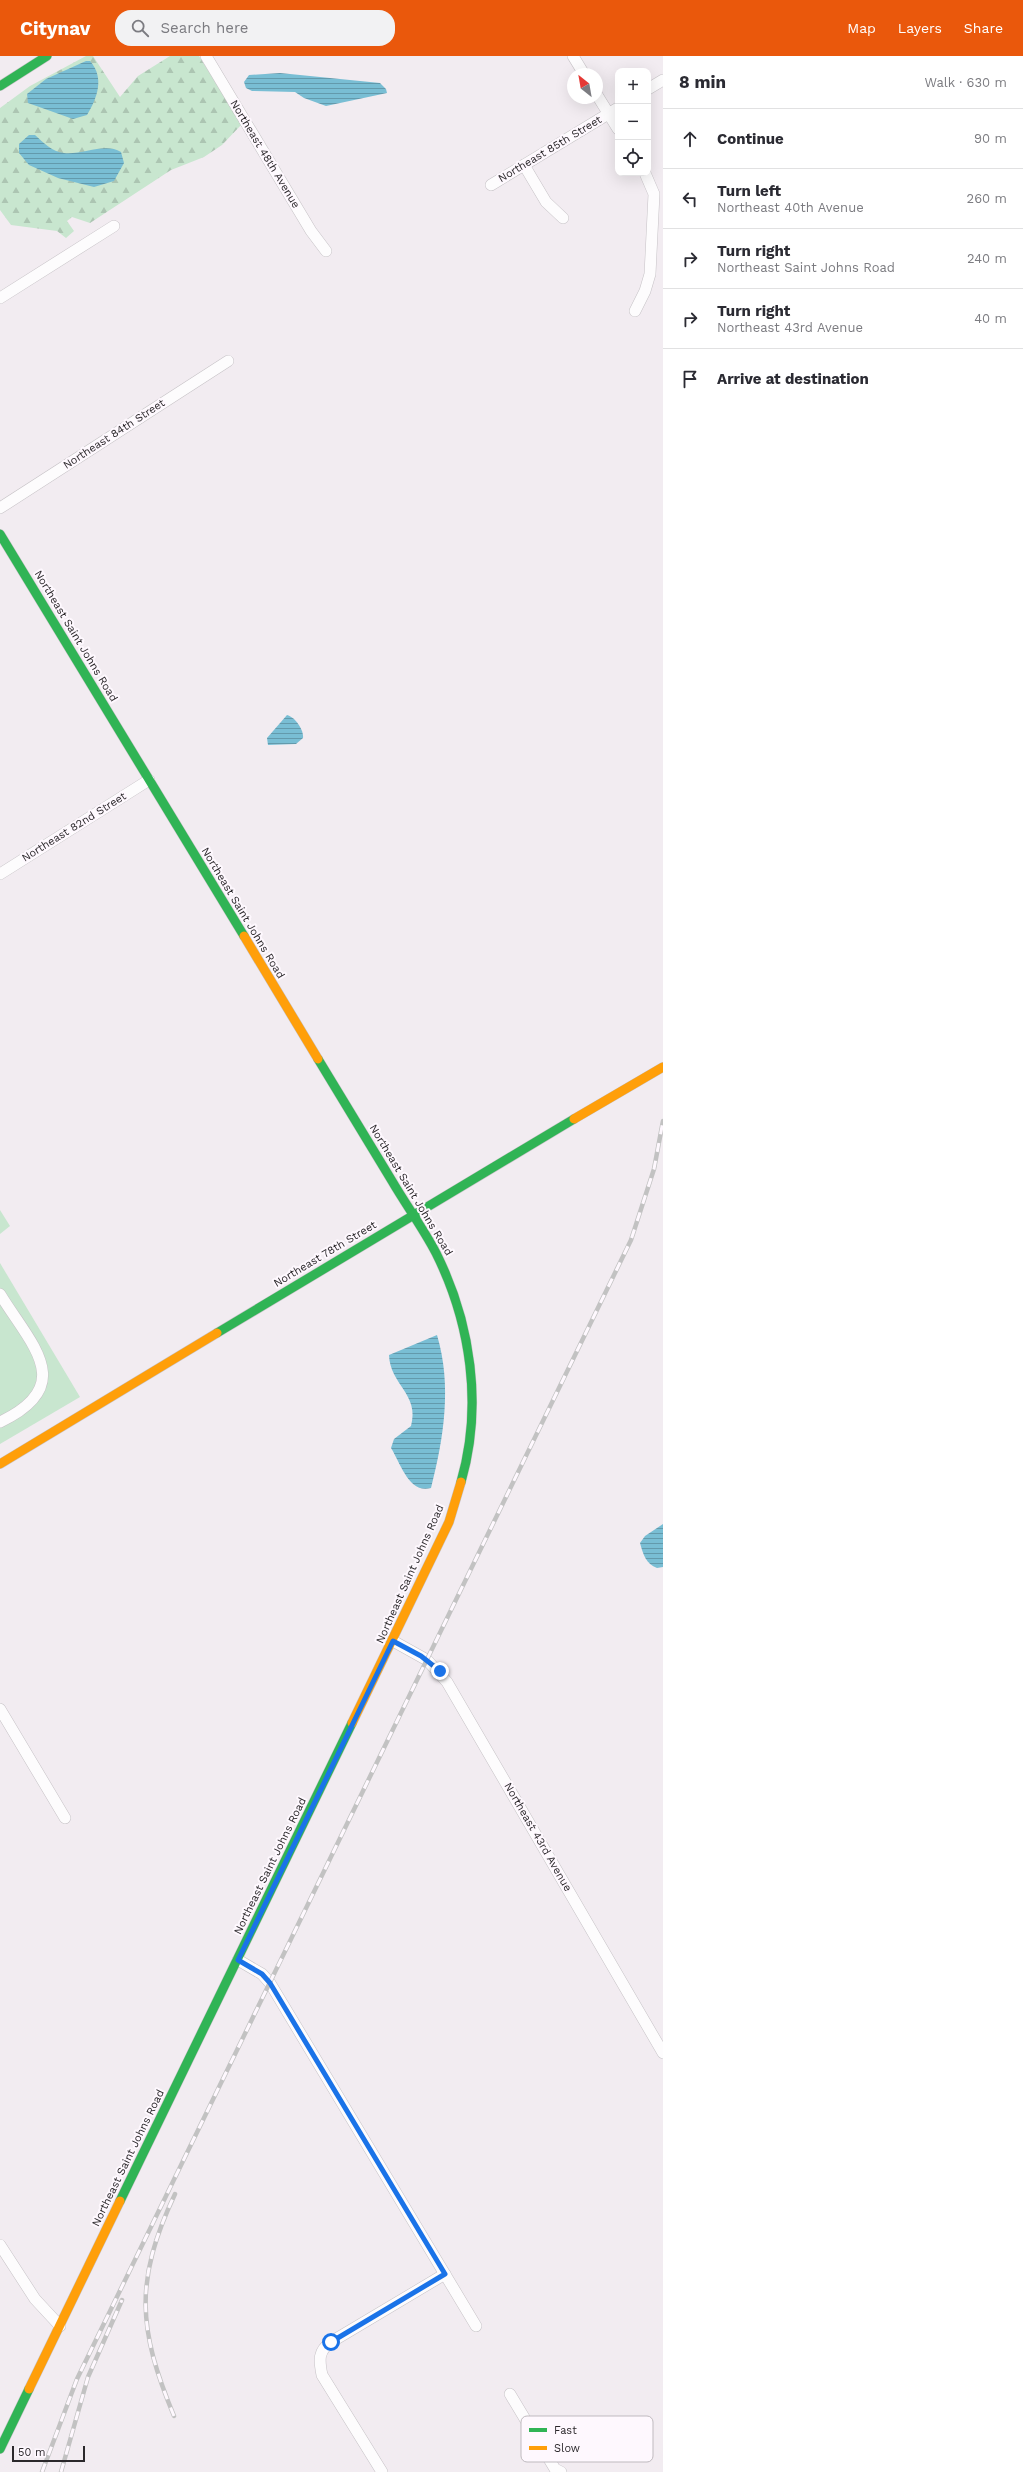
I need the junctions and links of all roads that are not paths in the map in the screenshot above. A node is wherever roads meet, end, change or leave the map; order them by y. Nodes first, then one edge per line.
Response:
1 (47, 56) edge
2 (206, 56) edge
3 (573, 56) edge
4 (580, 68) edge
5 (663, 80) edge
6 (0, 86) edge
7 (651, 87) edge
8 (603, 101) edge
9 (613, 110) edge
10 (524, 165) junction
11 (645, 176) edge
12 (491, 185) dead end
13 (563, 218) dead end
14 (114, 226) dead end
15 (326, 251) dead end
16 (0, 298) edge
17 (634, 311) dead end
18 (228, 361) dead end
19 (0, 508) edge
20 (0, 534) edge
21 (149, 780) junction
22 (0, 874) edge
23 (663, 1067) edge
24 (414, 1214) junction
25 (0, 1294) edge
26 (0, 1422) edge
27 (0, 1464) edge
28 (393, 1641) junction
29 (0, 1709) edge
30 (65, 1818) dead end
31 (238, 1960) junction
32 (663, 2053) edge
33 (0, 2245) edge
34 (445, 2274) junction
35 (60, 2326) junction
36 (476, 2326) dead end
37 (510, 2394) dead end
38 (523, 2416) edge
39 (0, 2449) edge
40 (551, 2462) edge
41 (382, 2472) edge
42 (562, 2472) edge

1 - 6 main road
2 - 15 street, Northeast 48th Avenue
3 - 4 street
5 - 7 street
8 - 9 street
9 - 10 street, Northeast 85th Street
10 - 12 street, Northeast 85th Street
10 - 13 street
11 - 17 street
14 - 16 street
18 - 19 street, Northeast 84th Street
20 - 21 main road, Northeast Saint Johns Road
21 - 22 street, Northeast 82nd Street
21 - 24 main road, Northeast Saint Johns Road
23 - 24 main road, Northeast 78th Street
24 - 27 main road, Northeast 78th Street
24 - 28 main road, Northeast Saint Johns Road
25 - 26 street
28 - 31 main road, Northeast Saint Johns Road
28 - 32 street, Northeast 43rd Avenue
29 - 30 street
31 - 34 street
31 - 35 main road, Northeast Saint Johns Road
33 - 35 street
34 - 36 street
34 - 41 street
35 - 39 main road, Northeast Saint Johns Road
37 - 38 street
40 - 42 street

